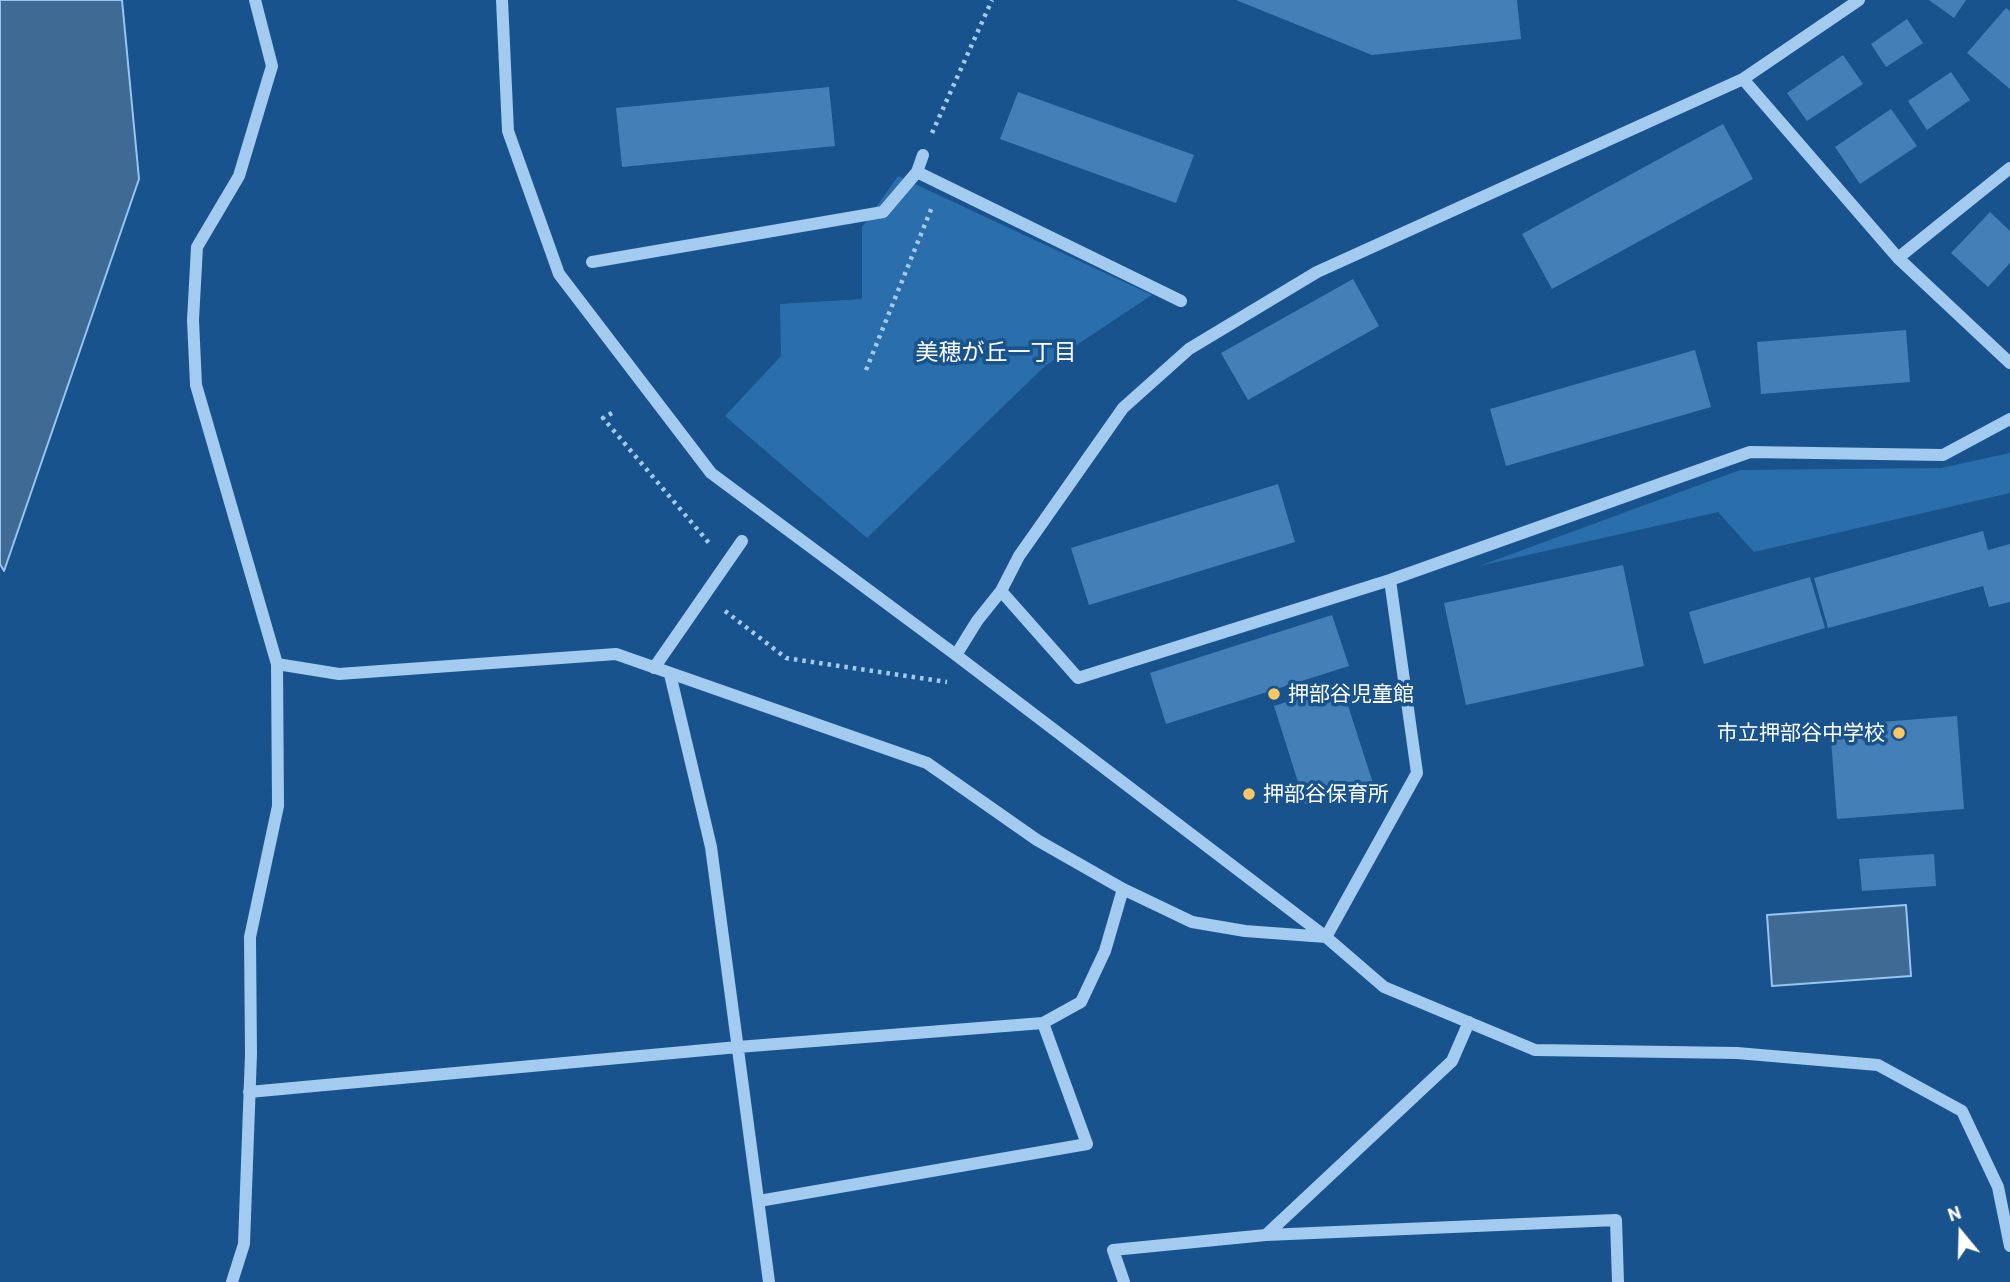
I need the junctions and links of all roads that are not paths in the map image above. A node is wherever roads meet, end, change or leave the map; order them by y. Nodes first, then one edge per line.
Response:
1 (255, 0) edge
2 (502, 0) edge
3 (1859, 0) edge
4 (1743, 79) junction
5 (923, 155) road end
6 (2010, 168) edge
7 (917, 172) junction
8 (1898, 258) junction
9 (592, 262) dead end
10 (1181, 301) dead end
11 (2010, 363) edge
12 (2010, 419) edge
13 (742, 541) dead end
14 (1390, 580) junction
15 (1001, 591) junction
16 (956, 655) junction
17 (277, 664) junction
18 (654, 668) junction
19 (670, 674) junction
20 (1123, 889) junction
21 (1326, 937) junction
22 (1469, 1022) junction
23 (1043, 1023) junction
24 (738, 1047) junction
25 (249, 1092) junction
26 (759, 1200) junction
27 (1266, 1235) junction
28 (2010, 1246) edge
29 (232, 1282) edge
30 (769, 1282) edge
31 (1124, 1282) edge
32 (1618, 1282) edge

1 - 17 street
2 - 16 street
3 - 4 street
4 - 8 street
4 - 15 street
5 - 7 street
6 - 8 street
7 - 9 street
7 - 10 street
8 - 11 street
12 - 14 street
13 - 18 street
14 - 15 street
14 - 21 street
15 - 16 street
16 - 21 street
17 - 18 street
17 - 25 street
18 - 19 street
19 - 20 street
19 - 24 street
20 - 21 street
20 - 23 street
21 - 22 street
22 - 27 street
22 - 28 street
23 - 24 street
23 - 26 street
24 - 25 street
24 - 26 street
25 - 29 street
26 - 30 street
27 - 31 street
27 - 32 street

